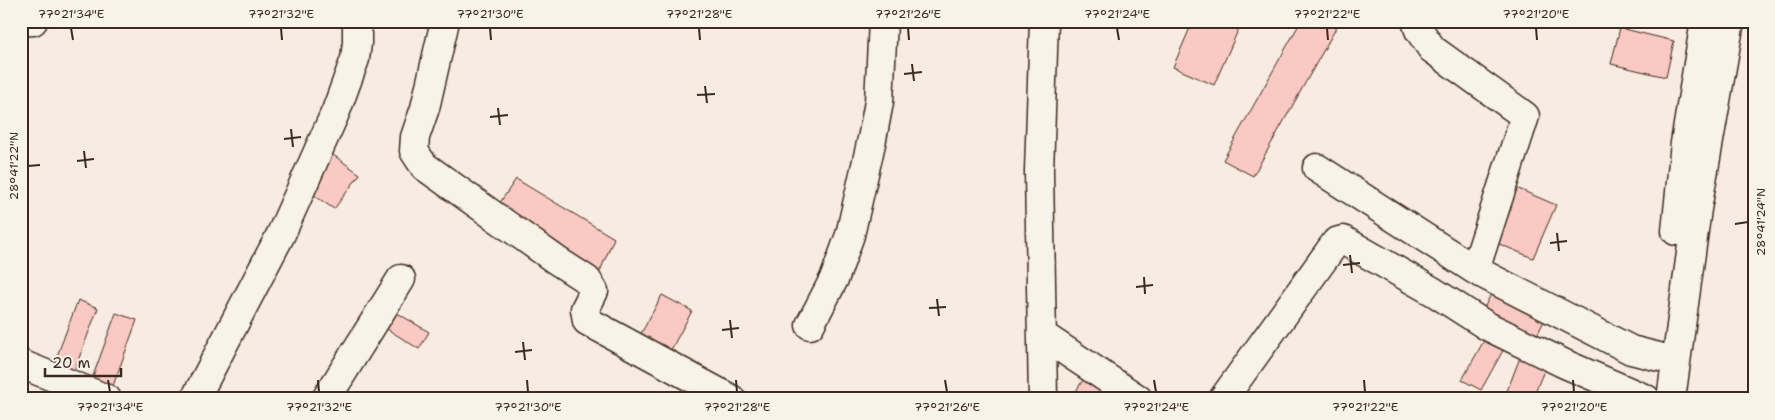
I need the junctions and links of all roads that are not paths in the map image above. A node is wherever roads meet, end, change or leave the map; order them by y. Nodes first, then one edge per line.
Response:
1 (34, 21) edge
2 (357, 21) edge
3 (445, 21) edge
4 (883, 21) edge
5 (1044, 21) edge
6 (1416, 21) edge
7 (1705, 21) edge
8 (1730, 21) edge
9 (21, 22) edge
10 (1317, 168) dead end
11 (1475, 270) junction
12 (401, 279) dead end
13 (810, 325) dead end
14 (1042, 335) junction
15 (1659, 357) junction
16 (21, 364) edge
17 (108, 399) edge
18 (195, 399) edge
19 (326, 399) edge
20 (731, 399) edge
21 (1043, 399) edge
22 (1138, 399) edge
23 (1223, 399) edge
24 (1646, 399) edge
25 (1653, 399) edge
26 (1671, 399) edge

1 - 9 main road
2 - 18 main road
3 - 20 main road
4 - 13 main road
5 - 14 main road
6 - 11 main road
7 - 15 main road
8 - 26 main road
10 - 11 main road
11 - 15 main road
12 - 19 main road
14 - 21 main road
14 - 22 main road
15 - 25 main road
16 - 17 main road
23 - 24 main road

